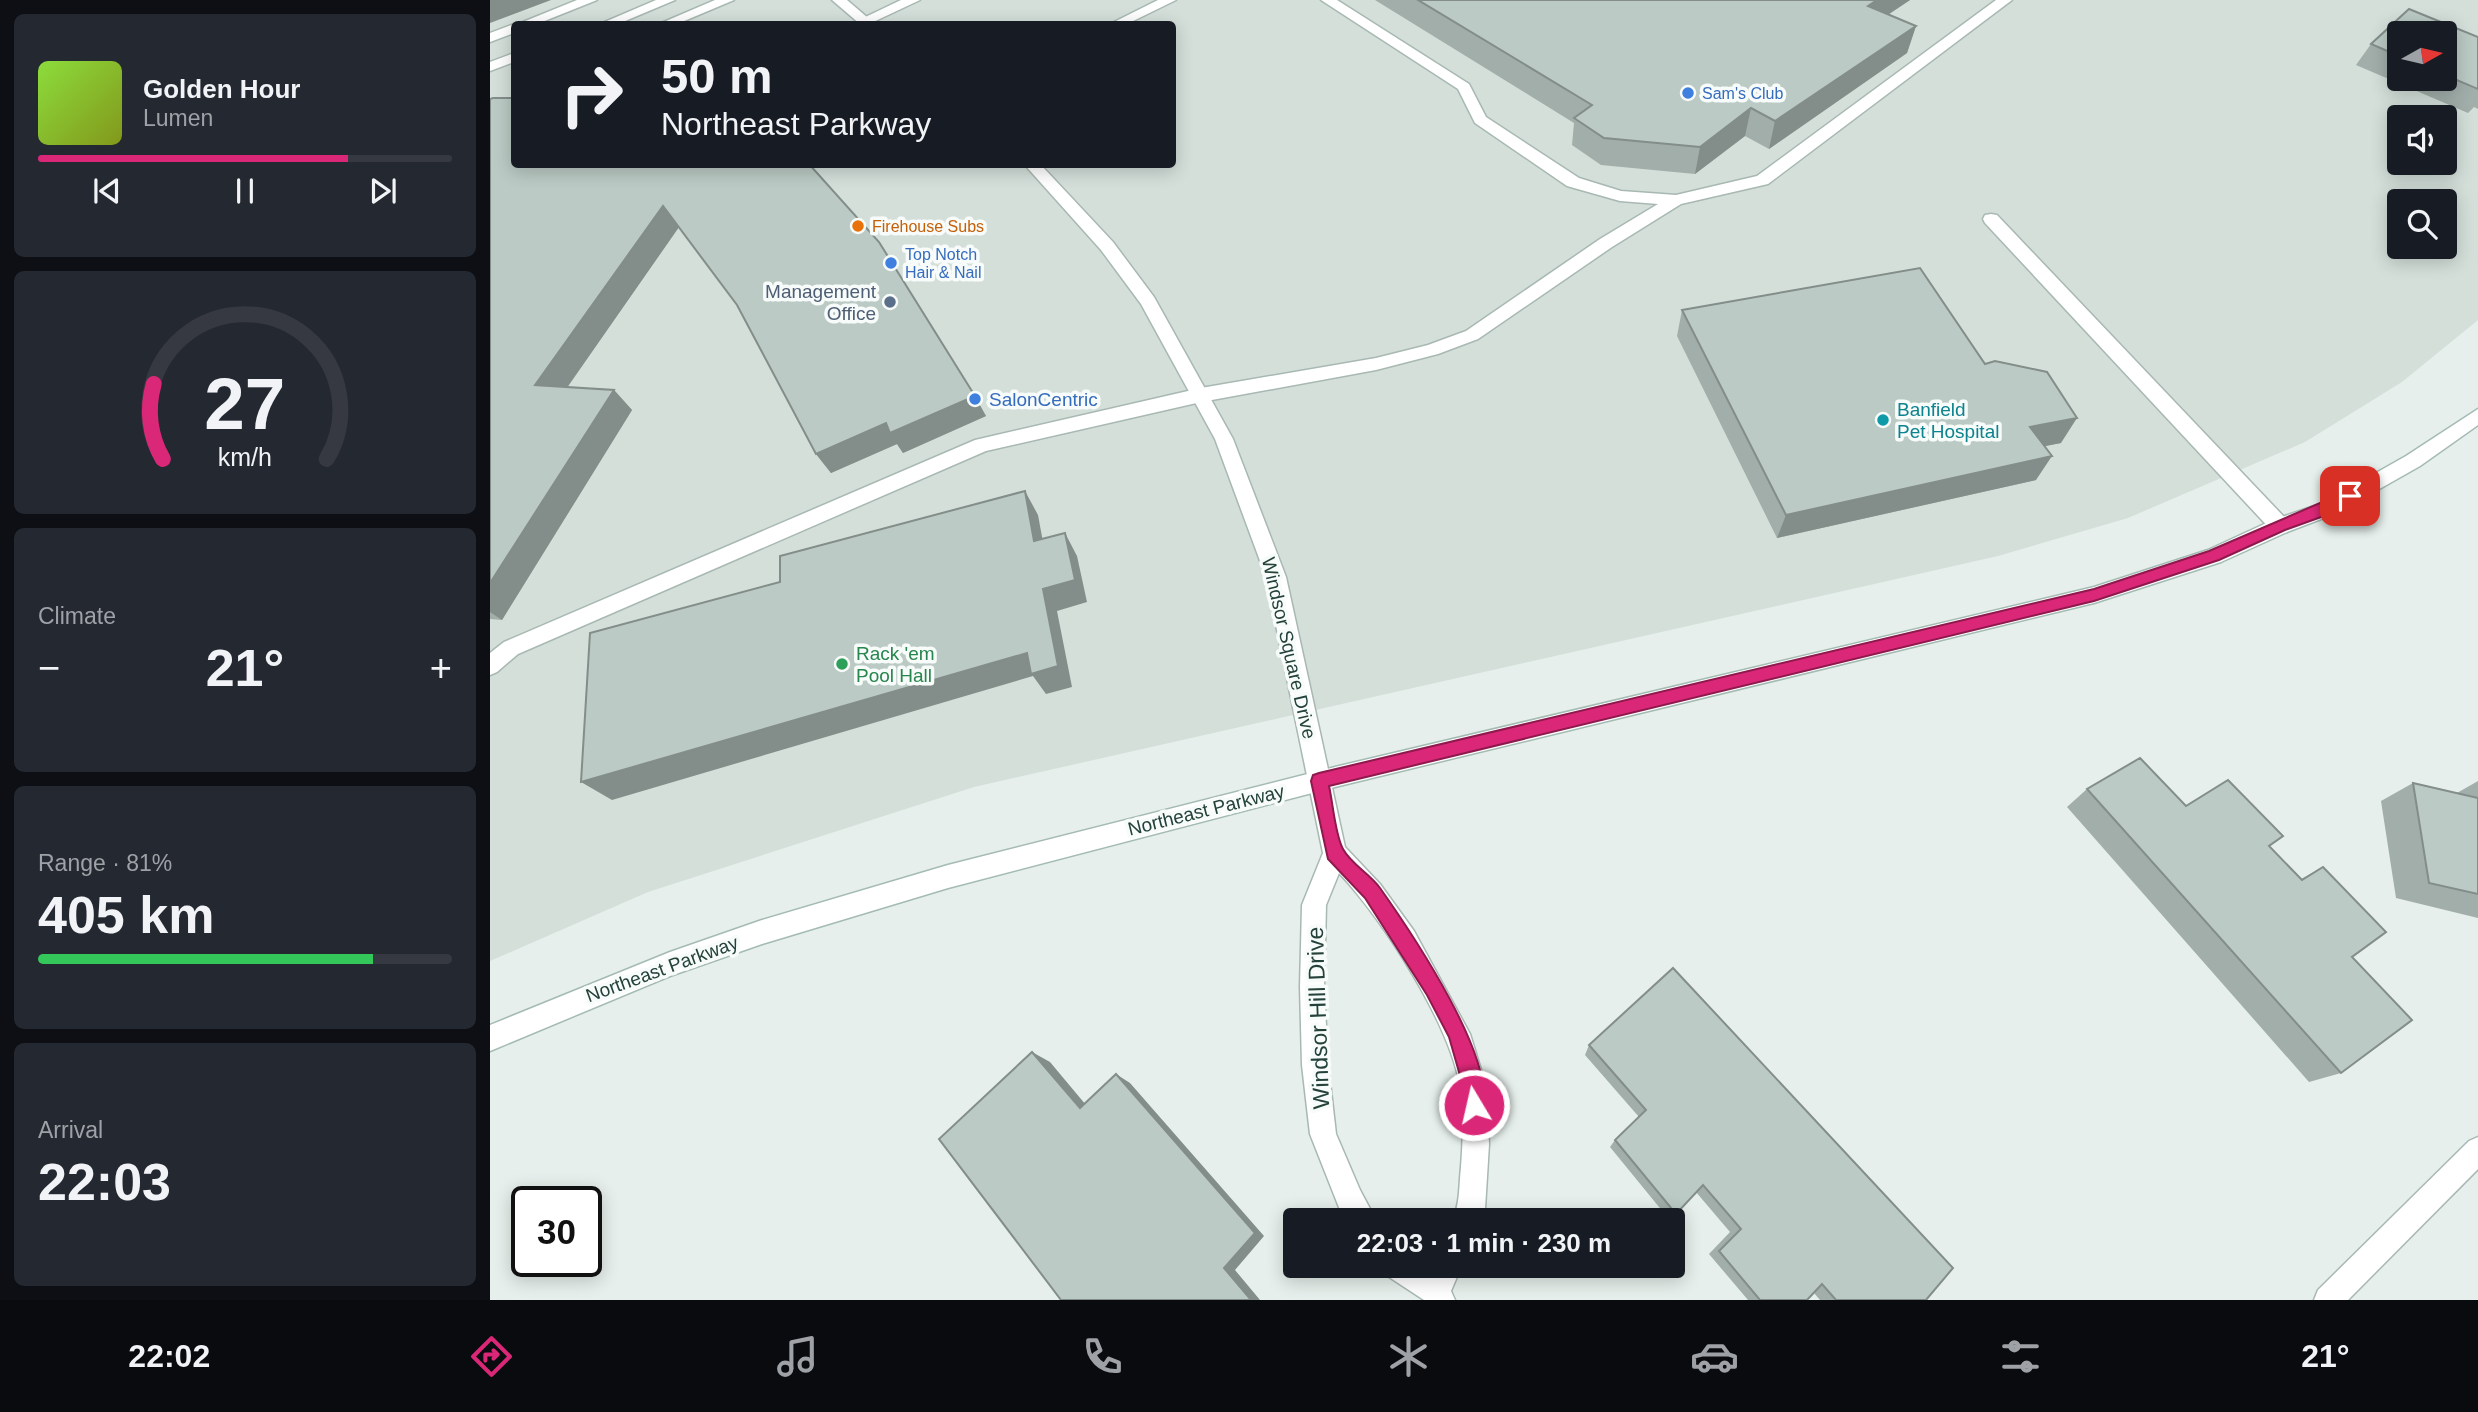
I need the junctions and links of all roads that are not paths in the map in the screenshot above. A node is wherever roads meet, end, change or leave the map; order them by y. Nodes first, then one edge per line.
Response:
1 (590, 0) edge
2 (668, 0) edge
3 (727, 0) edge
4 (839, 0) edge
5 (914, 0) edge
6 (1169, 0) edge
7 (1328, 0) edge
8 (2005, 0) edge
9 (525, 21) edge
10 (615, 21) edge
11 (674, 21) edge
12 (864, 21) edge
13 (870, 21) edge
14 (1124, 21) edge
15 (511, 27) edge
16 (491, 36) edge
17 (511, 58) edge
18 (492, 64) edge
19 (1035, 168) edge
20 (1676, 200) junction
21 (1991, 219) dead end
22 (1201, 395) junction
23 (2478, 416) edge
24 (2280, 526) junction
25 (490, 666) edge
26 (1319, 781) junction
27 (1335, 853) junction
28 (490, 1038) edge
29 (2478, 1150) edge
30 (1355, 1208) edge
31 (1471, 1208) edge
32 (1414, 1278) edge
33 (1444, 1278) edge
34 (1439, 1296) edge
35 (2328, 1300) edge

1 - 9 street
2 - 10 street
3 - 11 street
4 - 12 street
5 - 13 street
6 - 14 street
7 - 20 street
8 - 20 street
15 - 16 street
17 - 18 street
19 - 22 street, Windsor Square Drive
20 - 22 street
21 - 24 street
22 - 25 street
22 - 26 street, Windsor Square Drive
23 - 24 street, Northeast Parkway
24 - 26 street, Northeast Parkway
26 - 27 street
26 - 28 street, Northeast Parkway
27 - 30 street, Windsor Hill Drive
27 - 31 street
29 - 35 street
32 - 34 street
33 - 34 street

